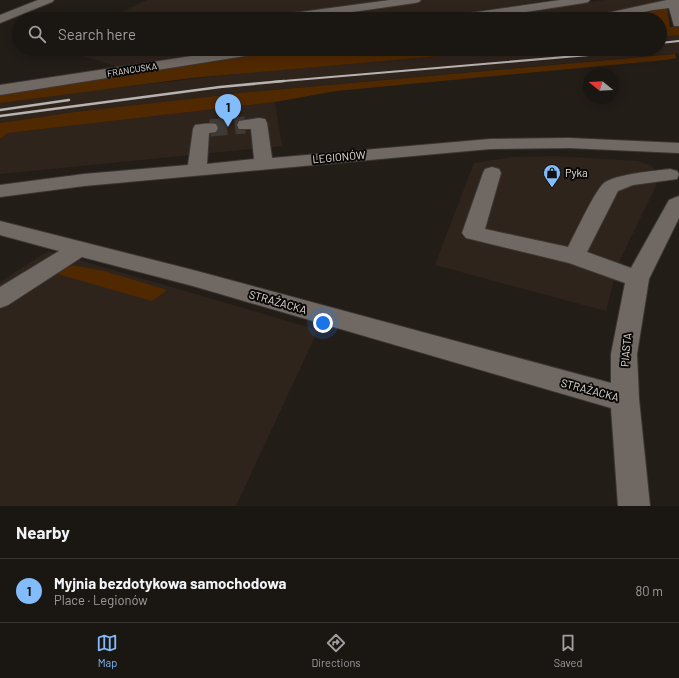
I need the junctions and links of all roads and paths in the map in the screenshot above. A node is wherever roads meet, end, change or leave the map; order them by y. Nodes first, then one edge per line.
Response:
1 (48, 0) edge
2 (415, 0) edge
3 (584, 0) edge
4 (674, 2) edge
5 (18, 12) edge
6 (328, 12) edge
7 (503, 12) edge
8 (627, 12) edge
9 (12, 14) edge
10 (0, 19) edge
11 (678, 23) dead end
12 (219, 56) edge
13 (0, 90) edge
14 (245, 124) tunnel mouth
15 (210, 128) tunnel mouth
16 (660, 147) junction
17 (679, 148) edge
18 (264, 164) junction
19 (197, 170) junction
20 (492, 173) dead end
21 (670, 175) junction
22 (0, 191) edge
23 (677, 203) edge
24 (0, 228) edge
25 (79, 248) junction
26 (574, 256) junction
27 (637, 279) junction
28 (0, 299) edge
29 (625, 399) junction
30 (634, 506) edge

1 - 5 street
2 - 6 street
3 - 7 street
4 - 8 street
4 - 11 street
9 - 10 street
12 - 13 street, FRANCUSKA
14 - 18 street
15 - 19 street
16 - 17 street, LEGIONÓW
16 - 18 street, LEGIONÓW
16 - 21 street, PIASTA
18 - 19 street, LEGIONÓW
19 - 22 street, LEGIONÓW
20 - 26 street
21 - 23 street, PIASTA
21 - 26 street
23 - 27 street, PIASTA
24 - 25 street, STRAŻACKA
25 - 28 street
25 - 29 street, STRAŻACKA
26 - 27 street
27 - 29 street, PIASTA
29 - 30 street, PIASTA

